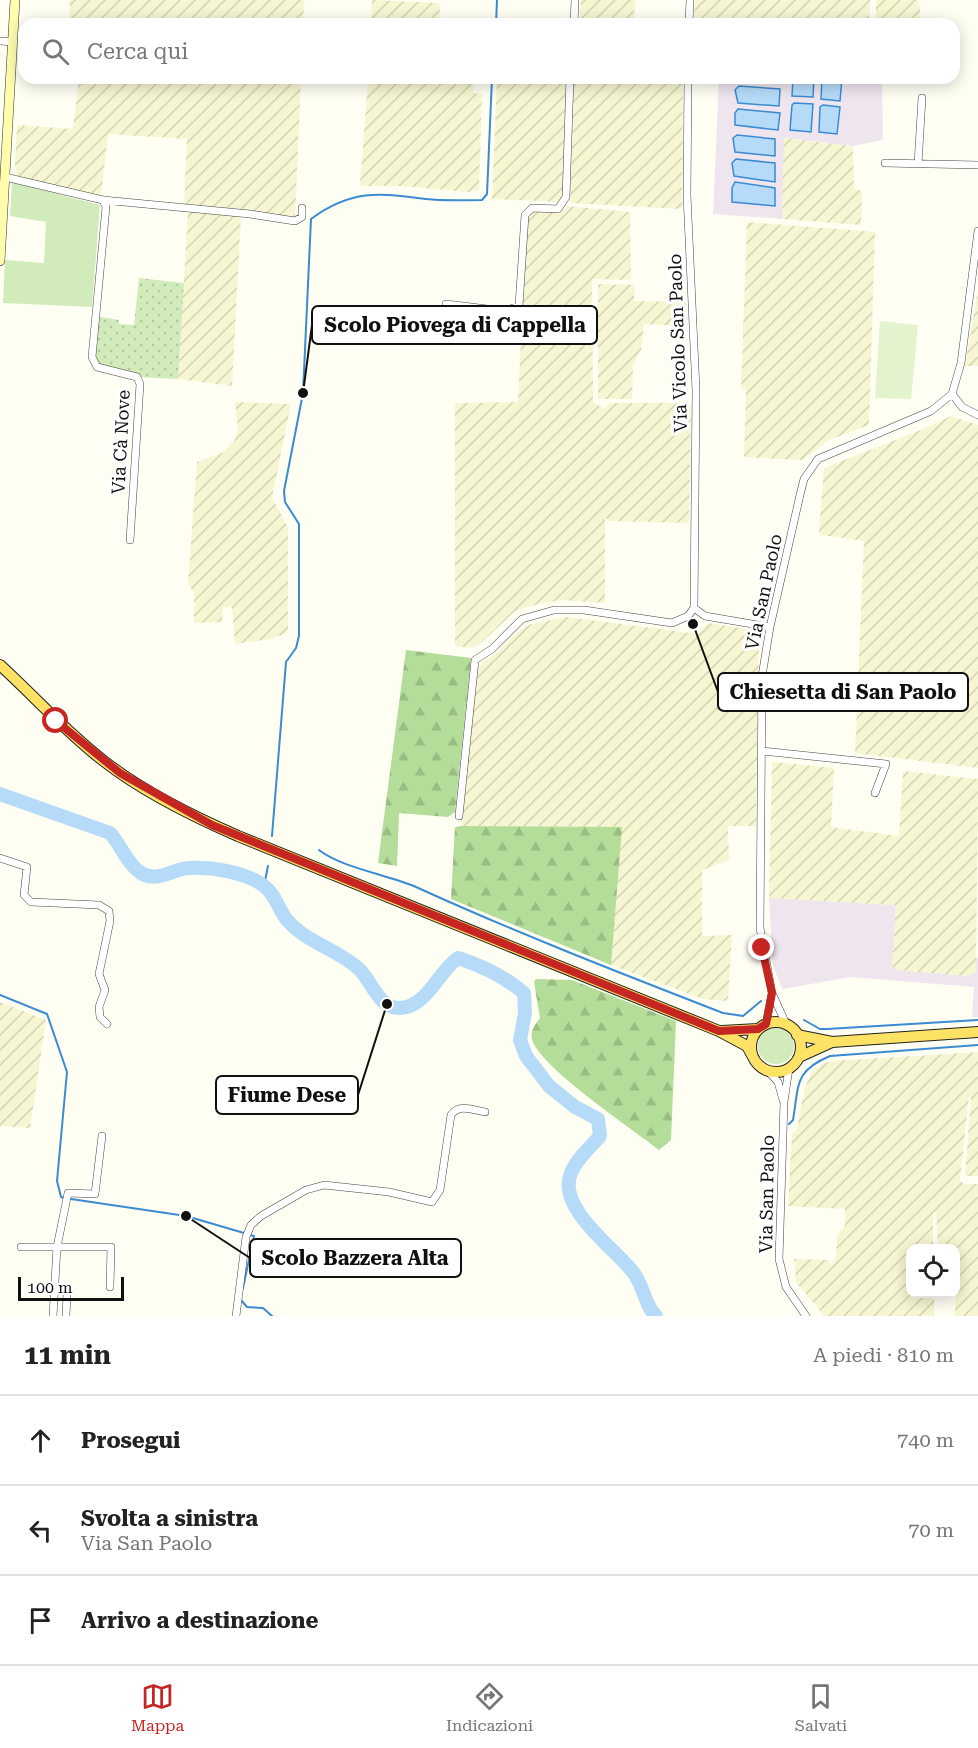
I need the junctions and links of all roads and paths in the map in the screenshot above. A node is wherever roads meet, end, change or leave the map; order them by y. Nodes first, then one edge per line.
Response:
1 (15, 0) edge
2 (575, 0) edge
3 (690, 0) edge
4 (574, 18) edge
5 (689, 18) edge
6 (0, 41) edge
7 (14, 42) junction
8 (570, 84) edge
9 (688, 84) edge
10 (922, 98) dead end
11 (885, 163) dead end
12 (918, 164) junction
13 (978, 165) edge
14 (5, 177) junction
15 (103, 200) junction
16 (302, 208) dead end
17 (978, 231) edge
18 (0, 261) edge
19 (446, 304) dead end
20 (952, 394) junction
21 (978, 415) edge
22 (130, 540) dead end
23 (694, 608) junction
24 (770, 627) junction
25 (0, 665) edge
26 (0, 672) edge
27 (23, 686) junction
28 (762, 751) junction
29 (875, 793) dead end
30 (459, 816) dead end
31 (0, 858) edge
32 (772, 993) junction
33 (106, 1024) dead end
34 (786, 1024) junction
35 (762, 1027) junction
36 (719, 1031) junction
37 (978, 1032) edge
38 (797, 1035) junction
39 (832, 1042) junction
40 (753, 1057) junction
41 (799, 1057) junction
42 (789, 1068) junction
43 (767, 1070) junction
44 (784, 1102) junction
45 (485, 1112) dead end
46 (102, 1136) dead end
47 (21, 1247) dead end
48 (57, 1247) junction
49 (110, 1287) dead end
50 (67, 1295) dead end
51 (52, 1316) edge
52 (66, 1316) edge
53 (236, 1316) edge
54 (806, 1316) edge

1 - 7 street
2 - 4 street
3 - 5 street
6 - 7 street
7 - 14 street
8 - 19 street
9 - 23 street, Via Vicolo San Paolo
10 - 12 street
11 - 12 street
12 - 13 street
14 - 15 street
14 - 18 street
15 - 16 street
15 - 22 street, Via Cà Nove
17 - 20 street
20 - 21 street
20 - 24 street, Via San Paolo
23 - 24 street
23 - 30 street
24 - 28 street, Via San Paolo
25 - 27 main road
26 - 27 main road
27 - 36 main road
28 - 29 street
28 - 32 street, Via San Paolo
31 - 33 street
32 - 34 street, Via San Paolo
32 - 35 street, Via San Paolo
34 - 35 main road
34 - 38 main road
35 - 36 main road
35 - 40 main road
36 - 40 main road
37 - 39 main road
38 - 39 main road
38 - 41 main road
39 - 41 main road
40 - 43 main road
41 - 42 main road
42 - 43 main road
42 - 44 street, Via San Paolo
43 - 44 street, Via San Paolo
44 - 54 street, Via San Paolo
45 - 53 street
46 - 48 street
47 - 48 street
48 - 49 street
48 - 51 street
50 - 52 street

